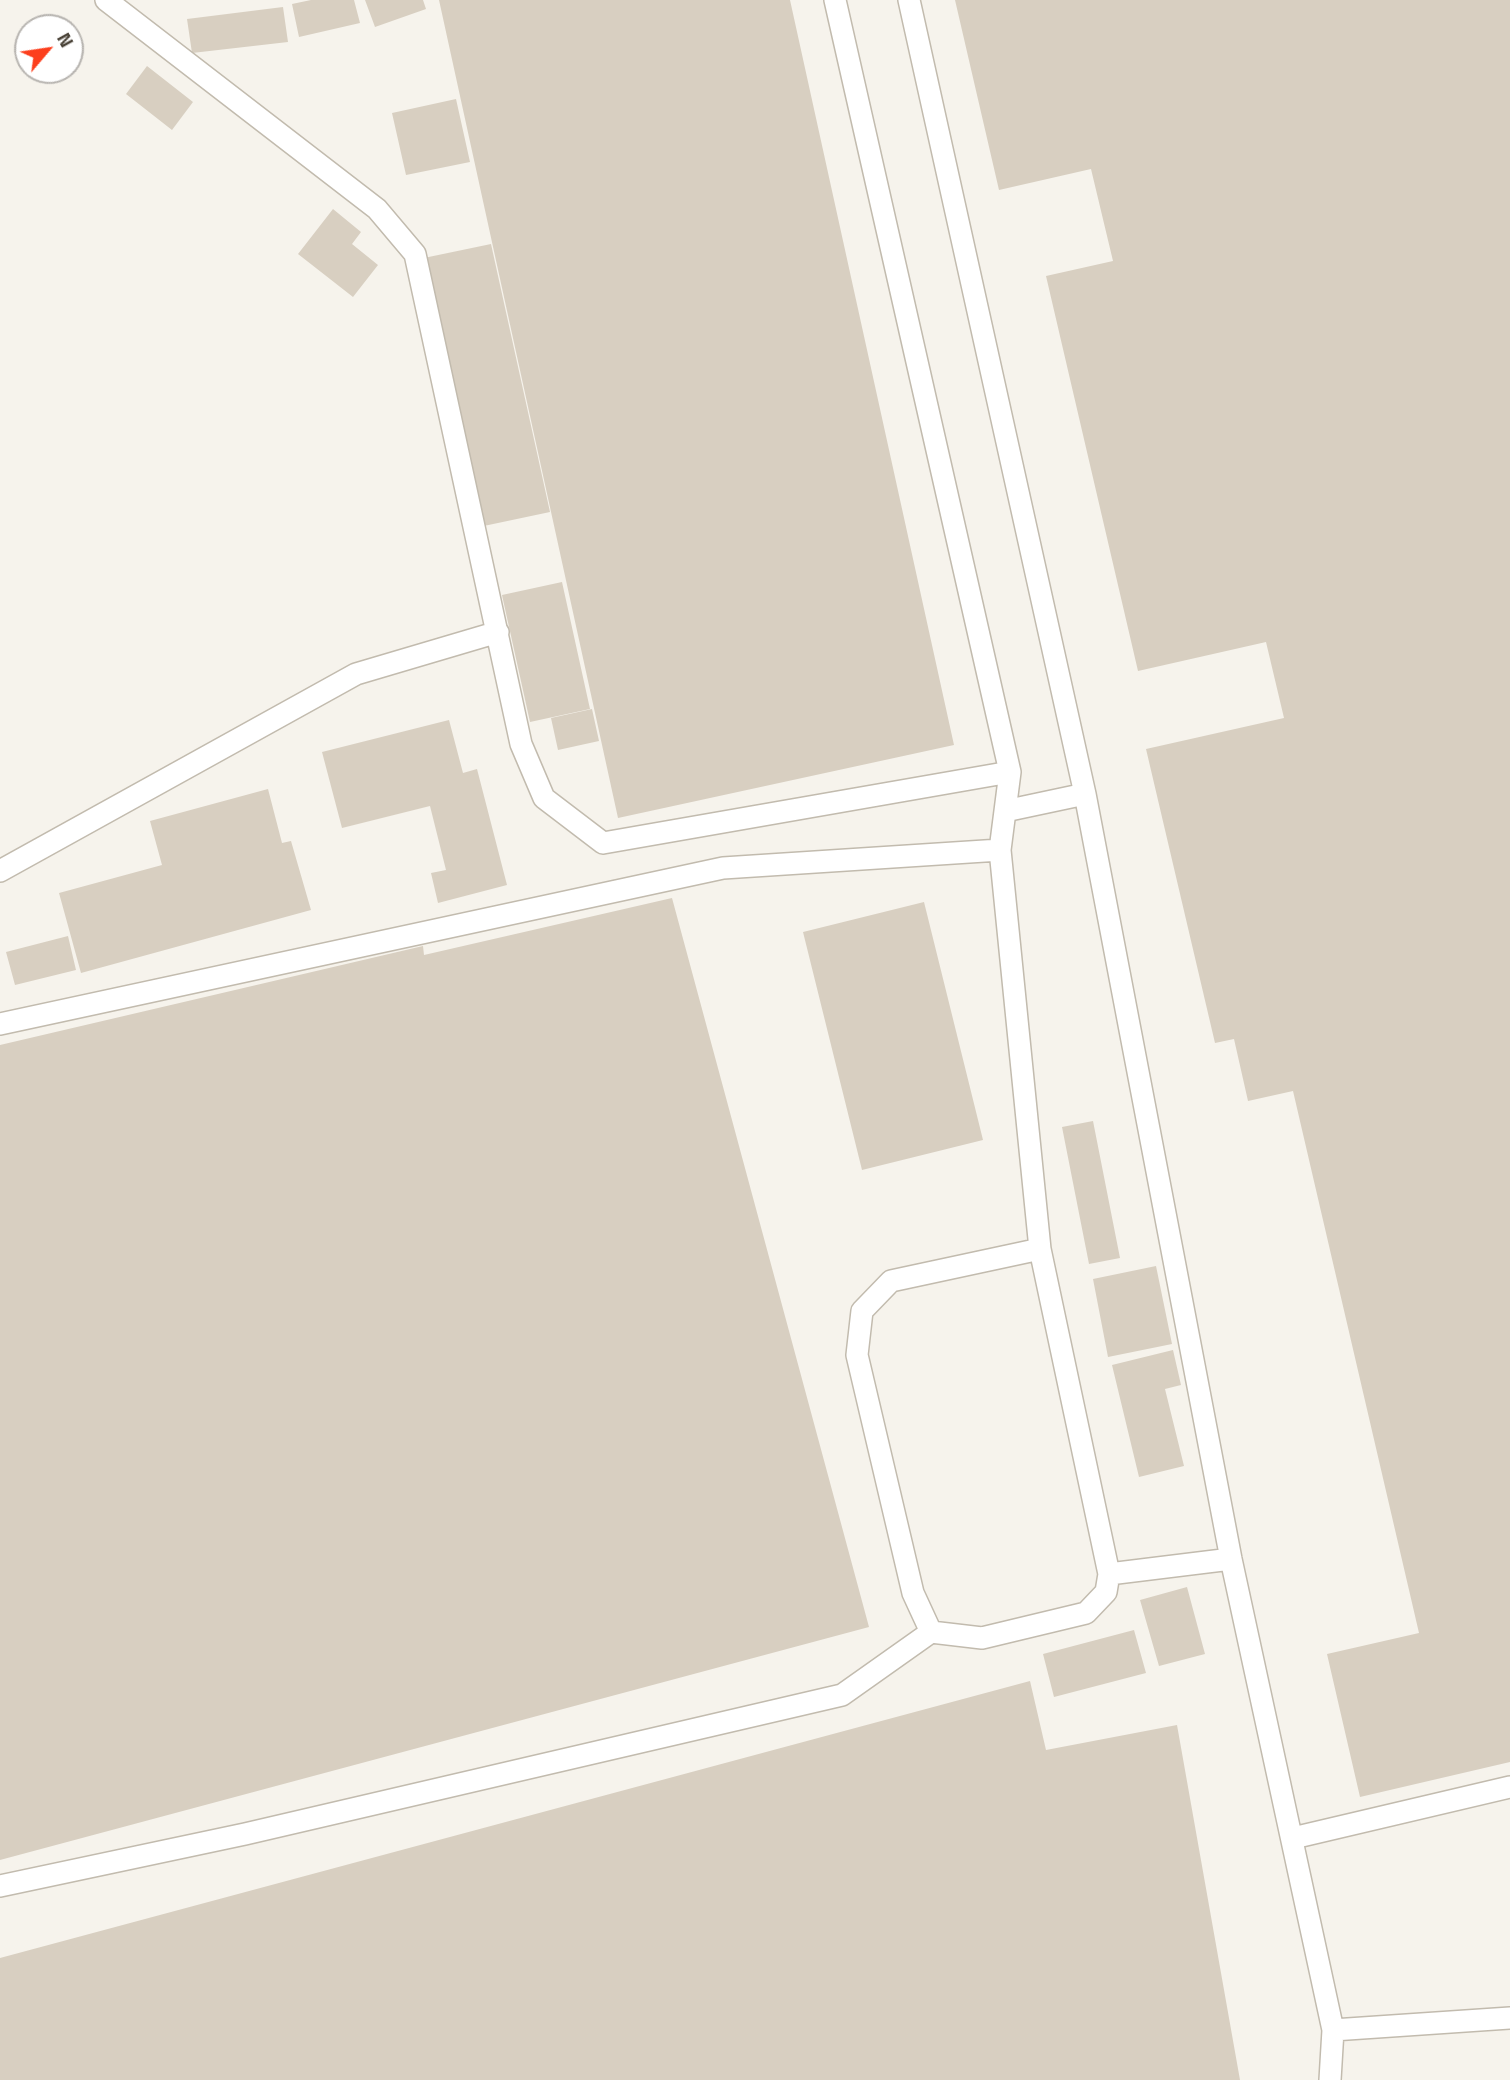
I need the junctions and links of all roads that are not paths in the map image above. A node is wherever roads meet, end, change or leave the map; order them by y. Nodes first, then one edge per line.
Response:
1 (106, 0) edge
2 (835, 0) edge
3 (909, 0) edge
4 (498, 632) junction
5 (1010, 772) junction
6 (1085, 794) junction
7 (1005, 811) junction
8 (1000, 850) junction
9 (0, 871) edge
10 (0, 1024) edge
11 (1040, 1249) junction
12 (1231, 1559) junction
13 (1109, 1574) junction
14 (931, 1632) junction
15 (1510, 1787) edge
16 (1293, 1838) junction
17 (0, 1886) edge
18 (1510, 2018) edge
19 (1333, 2030) junction
20 (1330, 2080) edge

1 - 4 lane
2 - 5 lane
3 - 6 lane
4 - 5 lane
4 - 9 lane
5 - 7 lane
6 - 7 lane
6 - 12 lane
7 - 8 lane
8 - 10 lane
8 - 11 lane
11 - 13 lane
11 - 14 lane
12 - 13 lane
12 - 16 lane
13 - 14 lane
14 - 17 lane
15 - 16 lane
16 - 19 lane
18 - 19 lane
19 - 20 lane

